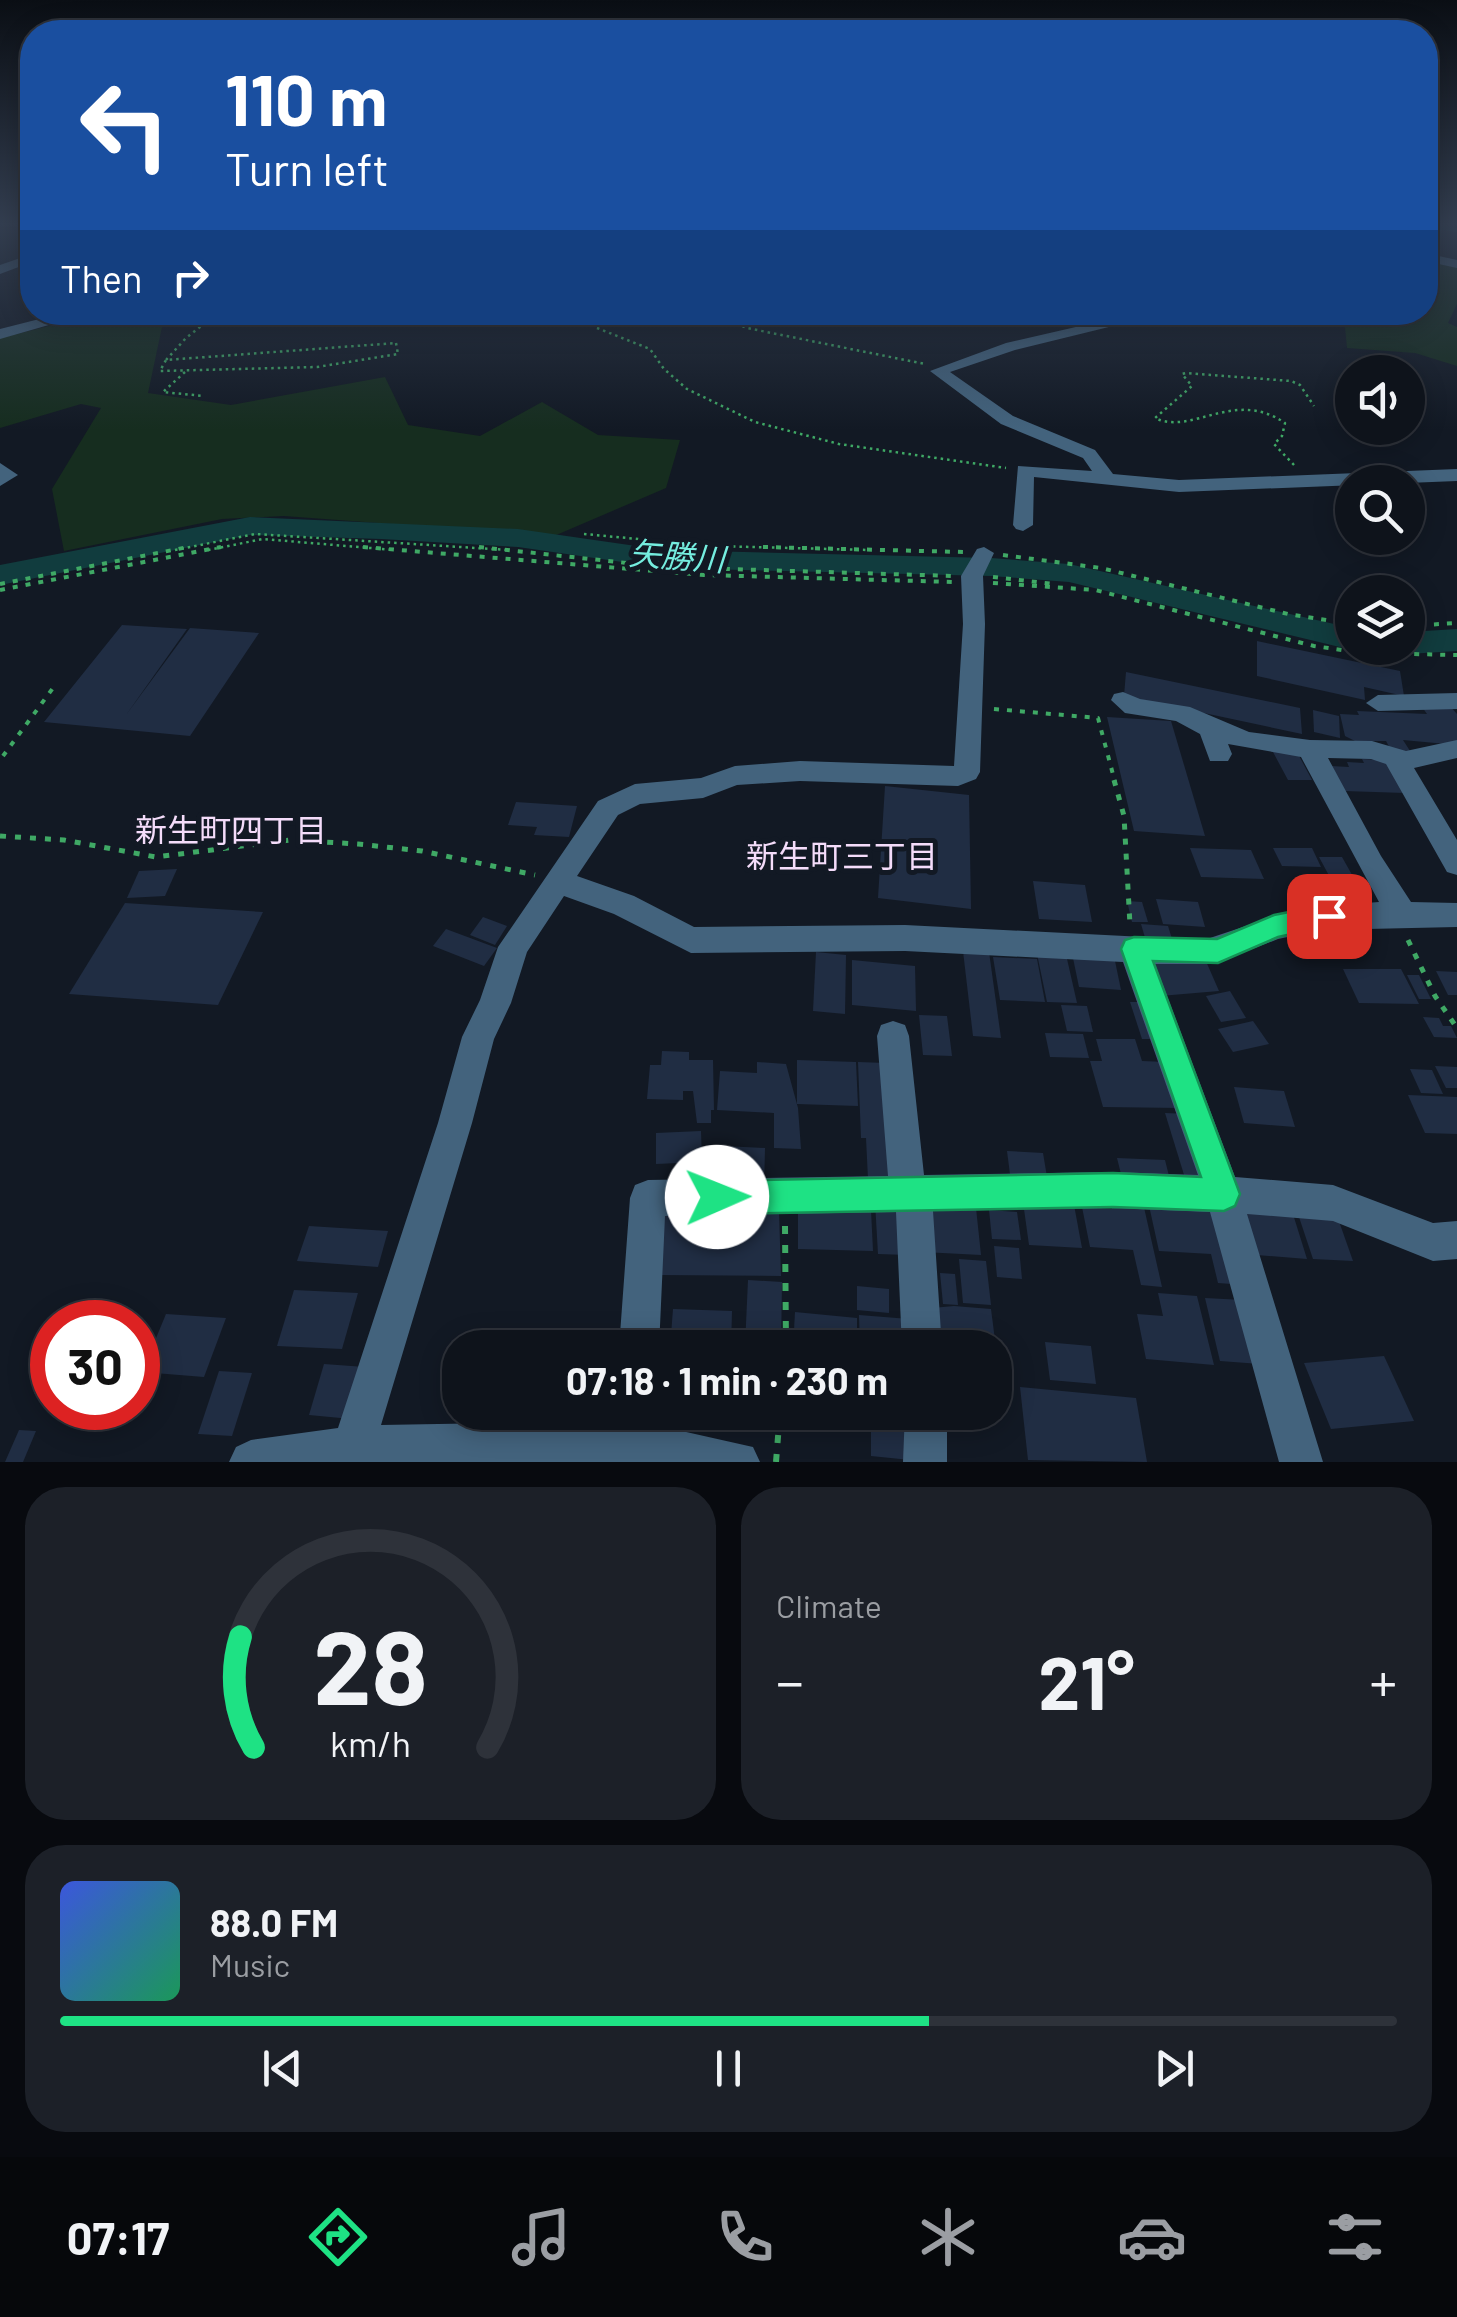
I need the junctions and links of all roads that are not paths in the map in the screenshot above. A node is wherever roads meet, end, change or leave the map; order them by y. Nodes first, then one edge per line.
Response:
1 (36, 325) edge
2 (1104, 325) edge
3 (0, 334) edge
4 (0, 469) edge
5 (1457, 476) edge
6 (1106, 477) junction
7 (0, 480) edge
8 (1023, 525) dead end
9 (975, 571) road end
10 (1122, 700) dead end
11 (1457, 702) edge
12 (1378, 703) dead end
13 (1310, 749) junction
14 (1457, 750) edge
15 (1397, 759) junction
16 (1457, 864) edge
17 (557, 881) junction
18 (1399, 914) junction
19 (1457, 915) edge
20 (1134, 949) junction
21 (893, 1036) dead end
22 (911, 1194) junction
23 (1224, 1194) junction
24 (1457, 1240) edge
25 (640, 1330) edge
26 (921, 1330) edge
27 (590, 1430) edge
28 (643, 1430) edge
29 (926, 1430) edge
30 (353, 1446) junction
31 (251, 1462) edge
32 (738, 1462) edge
33 (926, 1462) edge
34 (1302, 1462) edge

1 - 3 street
2 - 6 street
4 - 7 street
5 - 6 street
6 - 8 street
9 - 17 street
10 - 13 street
11 - 12 street
13 - 15 street
13 - 18 street
14 - 15 street
15 - 16 street
17 - 20 street
17 - 30 street
18 - 19 street
18 - 20 street
20 - 23 street
21 - 22 street
22 - 23 street
22 - 25 street
22 - 26 street
23 - 24 street
23 - 34 street
27 - 30 street
28 - 32 street
29 - 33 street
30 - 31 street

